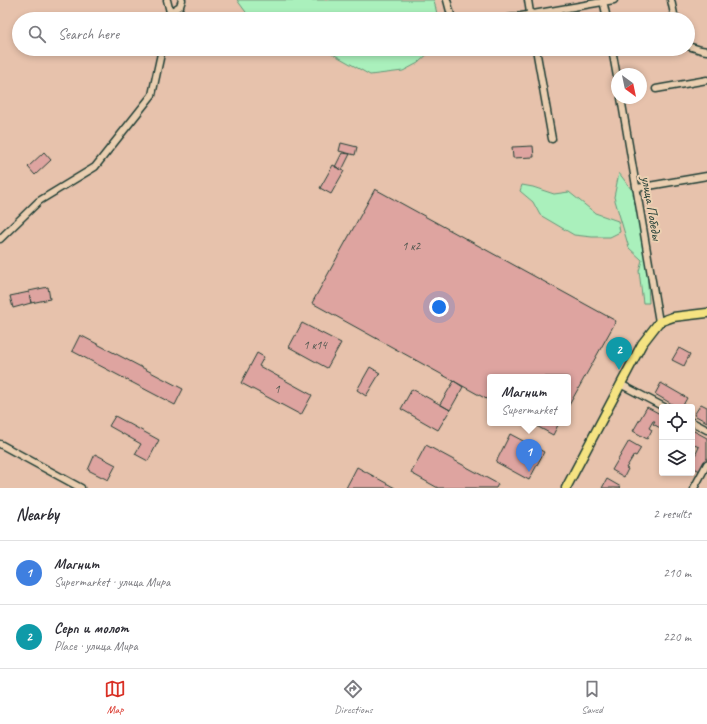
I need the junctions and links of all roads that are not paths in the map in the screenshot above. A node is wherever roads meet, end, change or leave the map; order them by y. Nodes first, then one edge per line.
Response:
1 (167, 0) edge
2 (182, 0) edge
3 (447, 0) edge
4 (528, 0) edge
5 (614, 0) edge
6 (671, 0) edge
7 (603, 1) edge
8 (170, 12) joint
9 (450, 12) edge
10 (529, 12) edge
11 (553, 12) edge
12 (605, 12) edge
13 (674, 12) edge
14 (695, 48) edge
15 (707, 51) edge
16 (160, 56) edge
17 (537, 56) edge
18 (613, 56) edge
19 (615, 68) edge
20 (707, 80) edge
21 (656, 89) dead end
22 (622, 104) edge
23 (552, 139) dead end
24 (707, 176) edge
25 (637, 188) junction
26 (0, 239) edge
27 (707, 313) edge
28 (659, 322) junction
29 (622, 385) junction
30 (659, 404) edge
31 (695, 424) edge
32 (707, 430) edge
33 (0, 444) edge
34 (707, 464) edge
35 (700, 477) junction
36 (707, 480) edge
37 (81, 488) edge
38 (566, 488) edge
39 (694, 488) edge

1 - 8 street
2 - 8 street
3 - 9 street
4 - 10 street
5 - 7 street
6 - 13 street
7 - 11 street
7 - 12 street
14 - 15 street
16 - 26 street
17 - 23 street
18 - 19 street
20 - 21 street
22 - 25 street, улица Победы
24 - 25 street
25 - 28 street, улица Победы
27 - 28 main road
28 - 29 main road
29 - 30 street
29 - 38 main road
31 - 32 street
33 - 37 street
34 - 35 street
35 - 36 street
35 - 39 street

